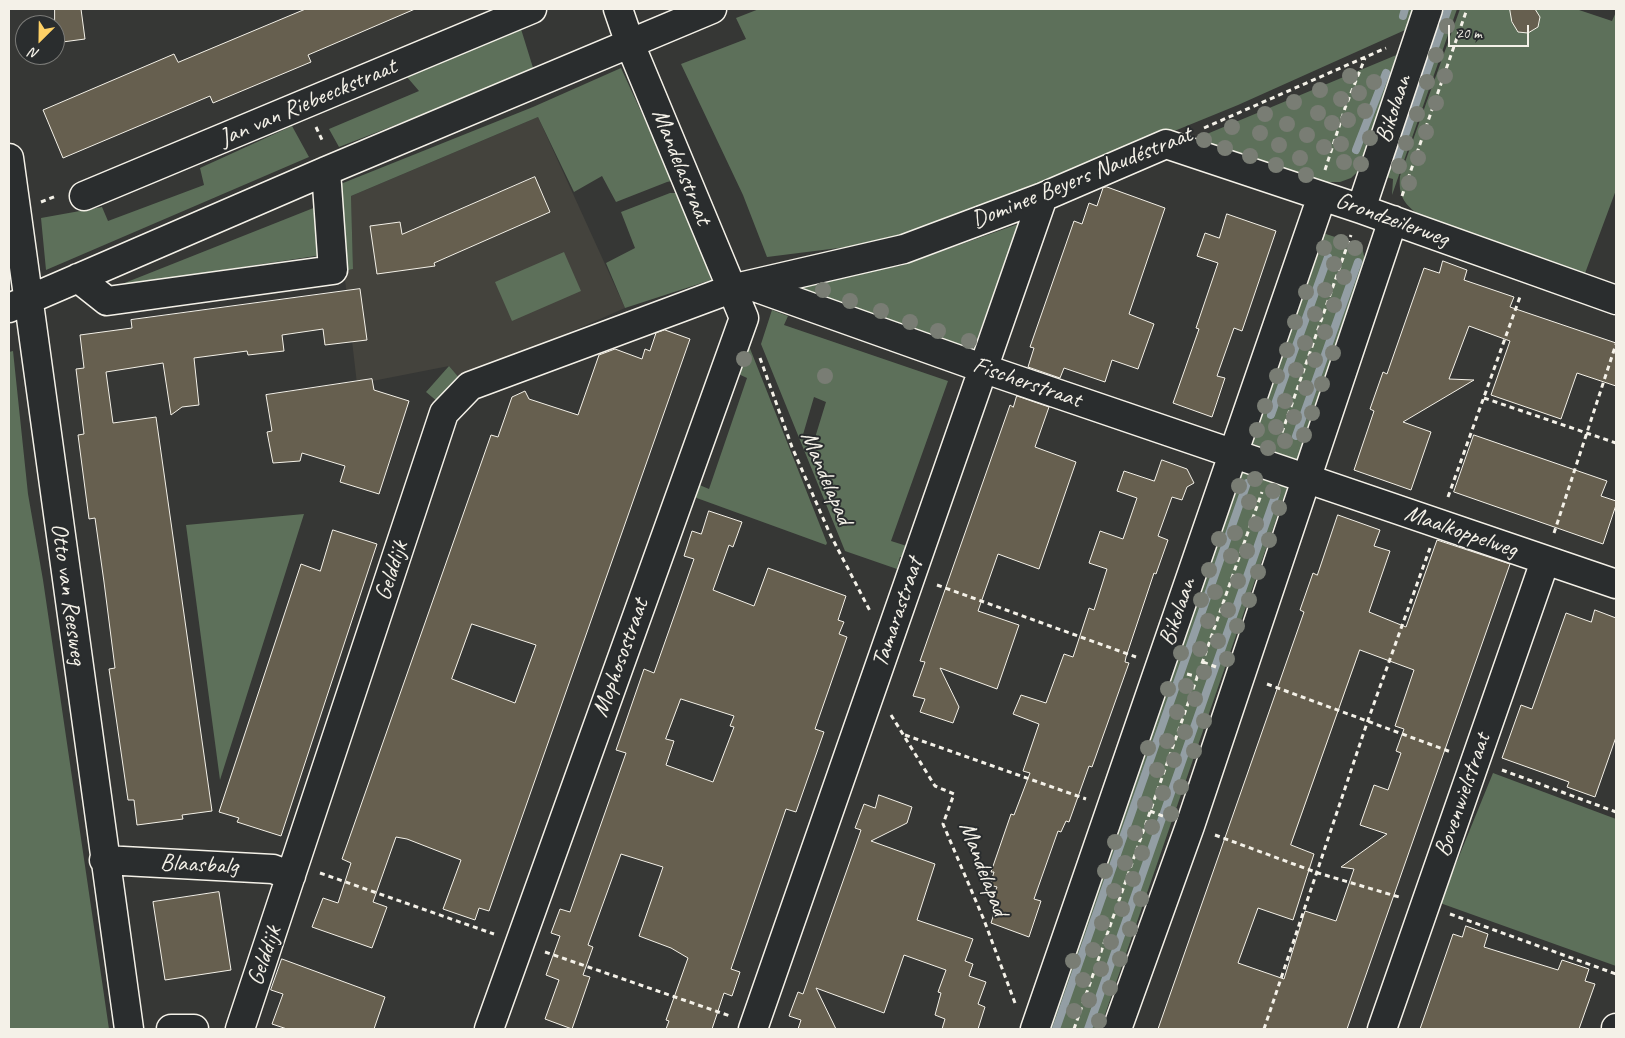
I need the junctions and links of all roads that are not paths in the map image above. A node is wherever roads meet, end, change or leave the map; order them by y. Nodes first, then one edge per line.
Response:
1 (532, 9) edge
2 (618, 9) edge
3 (712, 9) edge
4 (1424, 20) edge
5 (630, 44) junction
6 (1166, 144) joint
7 (9, 158) edge
8 (326, 171) junction
9 (84, 196) road end
10 (1322, 196) junction
11 (1043, 197) junction
12 (1361, 208) junction
13 (1393, 220) junction
14 (78, 278) junction
15 (740, 287) junction
16 (1616, 300) edge
17 (19, 304) edge
18 (982, 368) junction
19 (1232, 454) junction
20 (1307, 479) junction
21 (1545, 561) junction
22 (1616, 584) edge
23 (104, 860) junction
24 (291, 876) junction
25 (1027, 1020) edge
26 (129, 1029) edge
27 (171, 1029) edge
28 (194, 1029) edge
29 (240, 1029) edge
30 (489, 1029) edge
31 (754, 1029) edge
32 (1117, 1029) edge
33 (1382, 1029) edge

1 - 9 street, Jan van Riebeeckstraat
2 - 5 street, Mandelastraat
3 - 5 street
4 - 12 street, Bikolaan
5 - 8 street
5 - 15 street, Mandelastraat
6 - 10 street, Grondzeilerweg
6 - 11 street, Dominee Beyers Naudéstraat
7 - 17 street, Otto van Reesweg
8 - 14 street
8 - 14 street
10 - 12 street, Grondzeilerweg
10 - 19 street, Bikolaan
11 - 15 street, Dominee Beyers Naudéstraat
11 - 18 street, Tamarastraat
12 - 13 street, Grondzeilerweg
13 - 16 street, Grondzeilerweg
13 - 20 street
14 - 17 street
15 - 18 street, Fischerstraat
15 - 24 street, Gelddijk
15 - 30 street, Mophosostraat
17 - 23 street, Otto van Reesweg
18 - 19 street, Fischerstraat
18 - 31 street, Tamarastraat
19 - 20 street, Fischerstraat
19 - 25 street, Bikolaan
20 - 21 street, Maalkoppelweg
20 - 32 street
21 - 22 street, Maalkoppelweg
21 - 33 street, Bovenwielstraat
23 - 24 street, Blaasbalg
23 - 26 street, Otto van Reesweg
24 - 29 street, Gelddijk
27 - 28 street

